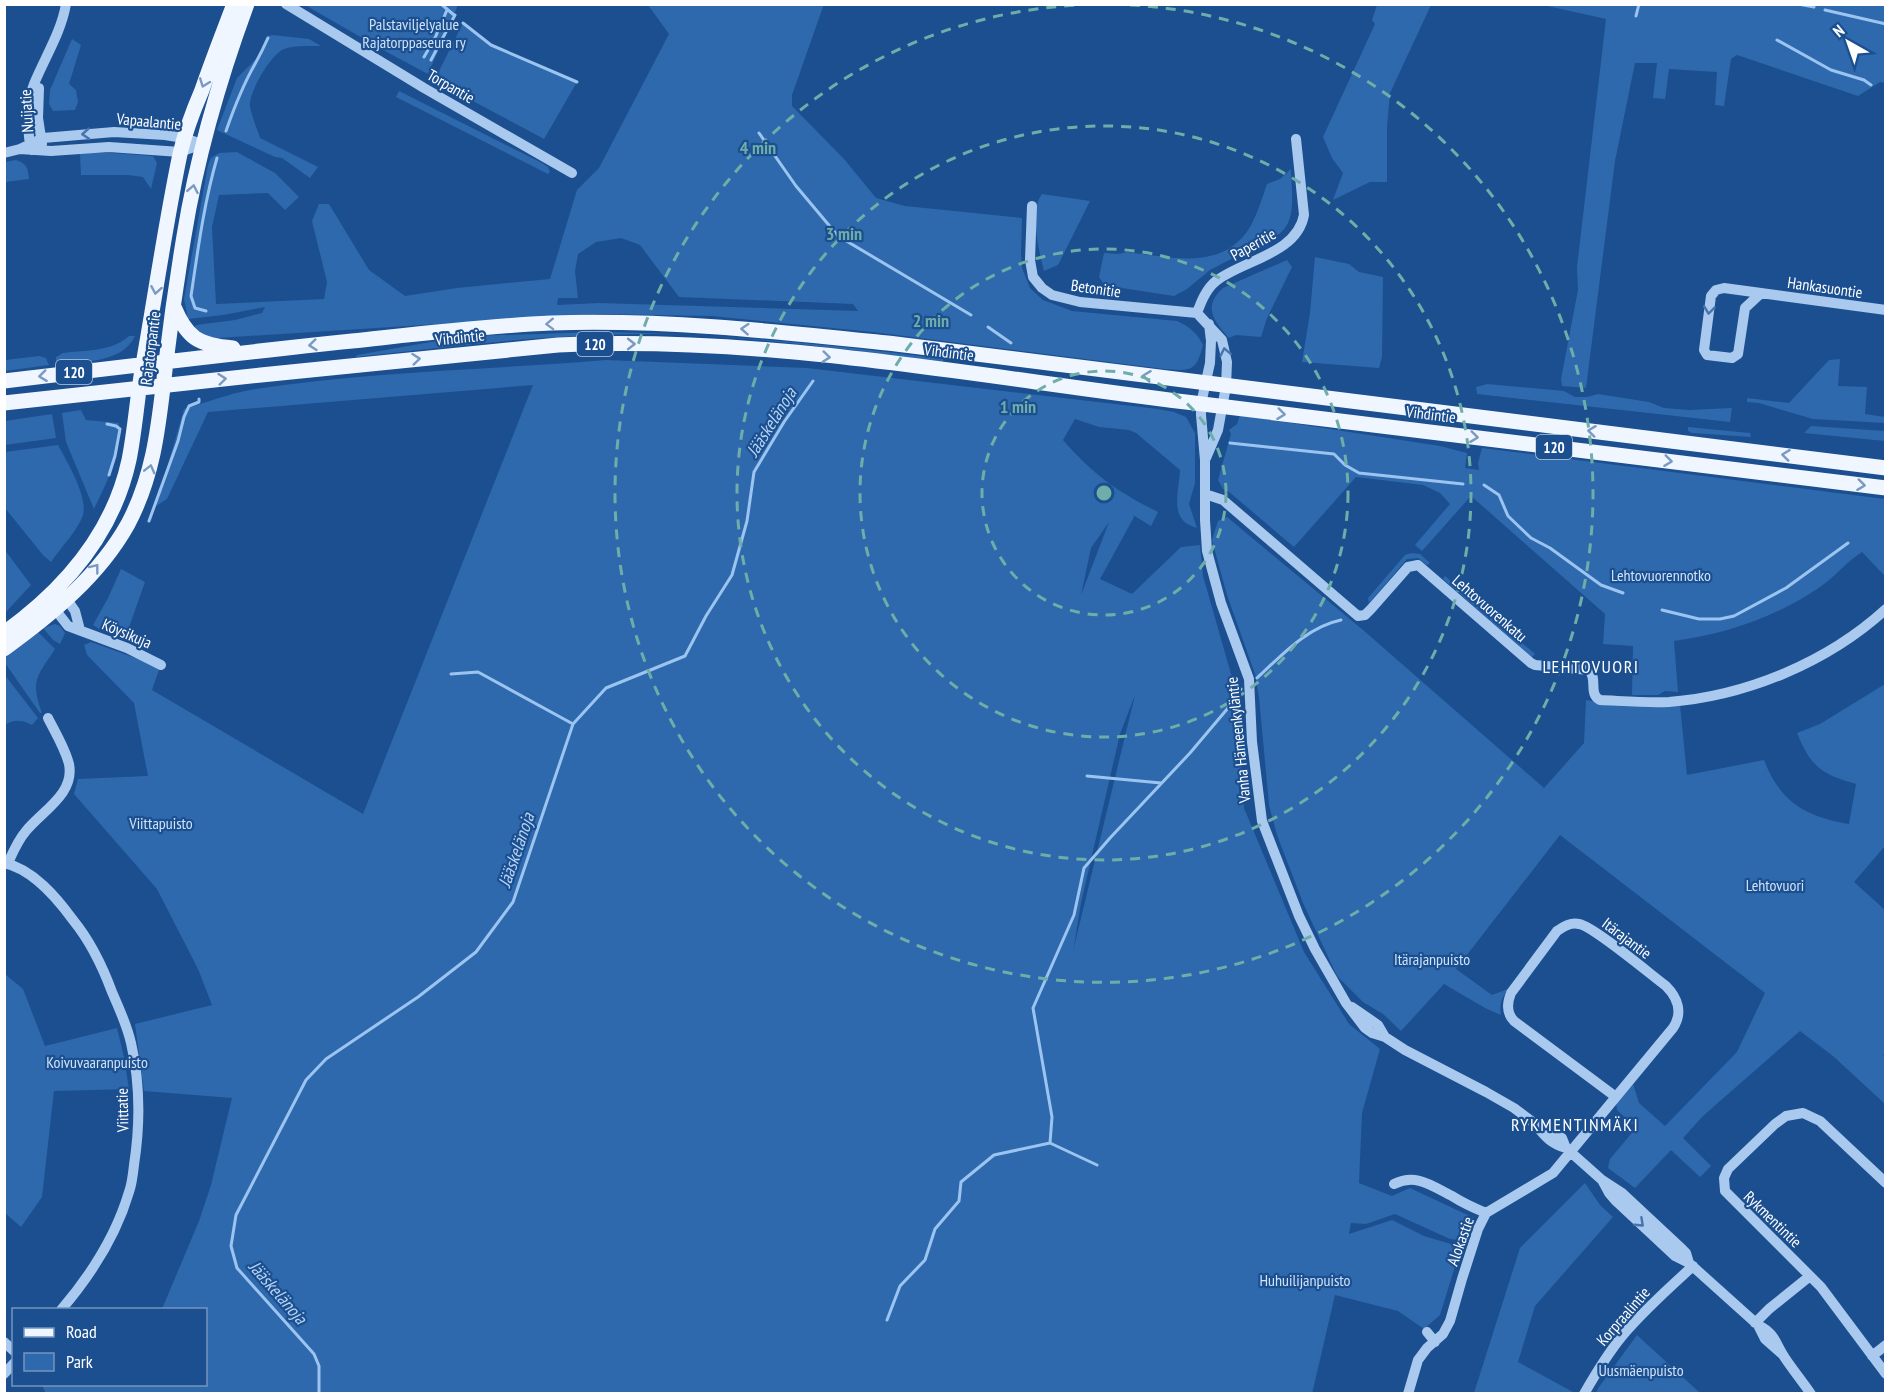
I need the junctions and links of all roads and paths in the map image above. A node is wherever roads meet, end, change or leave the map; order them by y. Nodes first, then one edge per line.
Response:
1 (66, 4) edge
2 (234, 4) edge
3 (247, 4) edge
4 (286, 4) edge
5 (41, 70) junction
6 (43, 138) junction
7 (1296, 139) dead end
8 (202, 144) junction
9 (182, 145) junction
10 (30, 149) junction
11 (4, 153) edge
12 (572, 173) dead end
13 (1032, 206) dead end
14 (1760, 294) junction
15 (174, 307) junction
16 (1886, 310) edge
17 (1197, 313) junction
18 (1209, 324) junction
19 (261, 351) junction
20 (166, 362) junction
21 (143, 364) junction
22 (4, 381) edge
23 (1205, 383) junction
24 (164, 386) junction
25 (1226, 386) junction
26 (138, 390) junction
27 (4, 404) edge
28 (1201, 404) junction
29 (1222, 407) junction
30 (1205, 460) junction
31 (1886, 468) edge
32 (1886, 488) edge
33 (1205, 494) junction
34 (57, 599) junction
35 (1886, 609) edge
36 (81, 630) junction
37 (4, 633) edge
38 (4, 649) edge
39 (161, 664) dead end
40 (48, 718) dead end
41 (6, 863) edge
42 (1616, 1097) junction
43 (1568, 1150) junction
44 (1886, 1183) edge
45 (1394, 1184) dead end
46 (1486, 1213) junction
47 (1691, 1265) junction
48 (1810, 1276) junction
49 (63, 1308) edge
50 (1757, 1324) junction
51 (1427, 1332) dead end
52 (1435, 1342) junction
53 (1886, 1346) edge
54 (1872, 1356) junction
55 (1886, 1374) edge
56 (1408, 1394) edge
57 (1584, 1394) edge
58 (1811, 1394) edge

1 - 5 street, Nuijatie
2 -> 9 main road, Rajatorpantie
3 - 8 main road, Rajatorpantie
4 - 12 street, Torpantie
5 - 6 street, Nuijatie
5 - 10 street, Nuijatie
9 -> 6 street, Vapaalantie
6 - 10 street, Nuijatie
7 - 17 street, Paperitie
8 - 9 street, Vapaalantie
15 -> 8 main road, Rajatorpantie
9 - 10 street, Vapaalantie
9 -> 21 main road, Rajatorpantie
10 - 11 street, Vapaalantie
13 - 17 street, Betonitie
14 -> 14 street, Hankasuontie
14 - 16 street, Hankasuontie
15 - 19 main road
15 - 20 main road, Rajatorpantie
17 - 18 street
18 - 23 street
25 -> 18 street
19 - 20 main road, Vihdintie / 120
23 -> 19 main road, Vihdintie / 120
20 - 21 main road, Vihdintie / 120
20 - 24 main road, Rajatorpantie
21 -> 22 main road, Vihdintie / 120
21 - 26 main road, Rajatorpantie
23 - 25 main road, Vihdintie / 120
23 - 28 street, Vanha Hämeenkyläntie
24 - 26 main road, Vihdintie / 120
24 -> 28 main road, Vihdintie / 120
34 -> 24 main road, Rajatorpantie
25 - 29 street, Vanha Hämeenkyläntie
31 -> 25 main road, Vihdintie / 120
26 - 27 main road, Vihdintie / 120
26 - 34 main road, Rajatorpantie
28 - 29 main road, Vihdintie / 120
28 - 30 street, Vanha Hämeenkyläntie
29 - 30 street, Vanha Hämeenkyläntie
29 -> 32 main road, Vihdintie / 120
30 - 33 street, Vanha Hämeenkyläntie
33 - 35 street, Lehtovuorenkatu
33 - 43 street, Vanha Hämeenkyläntie
34 - 36 street, Köysikuja
34 - 36 street, Köysikuja
34 - 37 main road, Rajatorpantie
34 - 38 main road, Rajatorpantie
36 - 39 street, Köysikuja
40 - 41 street
41 - 49 street, Viittatie
42 - 42 street, Itärajantie
42 - 43 street, Itärajantie
43 - 46 street, Alokastie
43 - 47 street, Vanha Hämeenkyläntie
44 - 48 street, Rykmentintie
45 - 46 street
46 - 52 street, Alokastie
47 - 50 street, Vanha Hämeenkyläntie
47 - 57 street, Korpraalintie
48 - 50 street
48 - 54 street
50 - 58 street, Vanha Hämeenkyläntie
51 - 52 street
52 - 56 street, Alokastie
53 - 54 street
54 - 55 street

